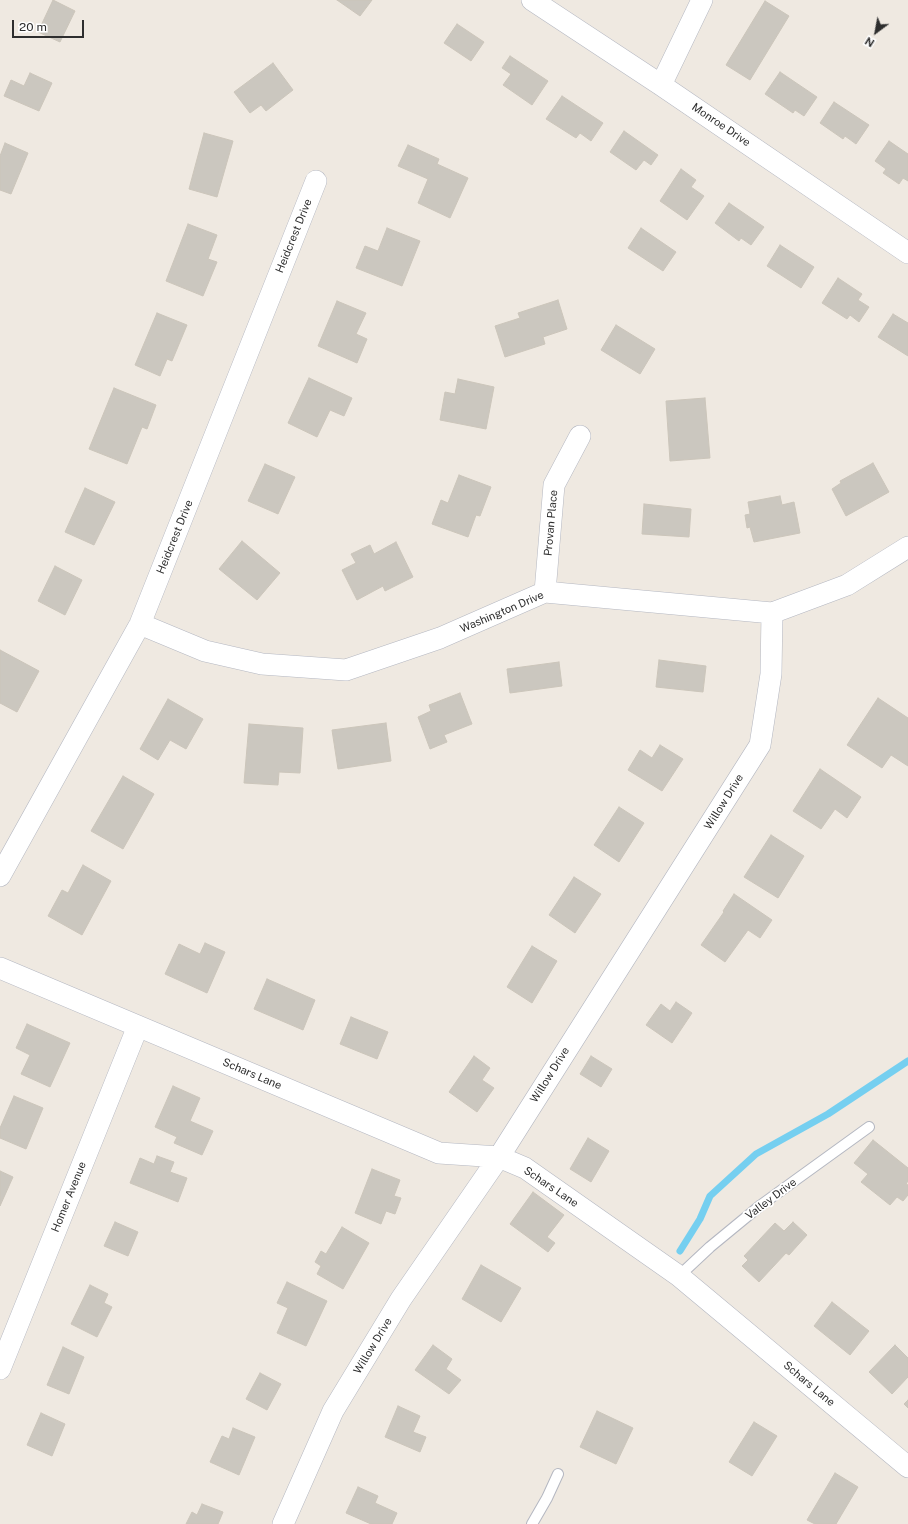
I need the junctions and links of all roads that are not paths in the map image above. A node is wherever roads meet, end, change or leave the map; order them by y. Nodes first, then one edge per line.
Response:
1 (532, 0) edge
2 (702, 0) edge
3 (661, 85) junction
4 (316, 181) dead end
5 (908, 253) edge
6 (580, 436) dead end
7 (908, 547) edge
8 (545, 592) junction
9 (772, 613) junction
10 (140, 624) junction
11 (0, 876) edge
12 (0, 968) edge
13 (138, 1026) junction
14 (868, 1127) dead end
15 (498, 1157) junction
16 (679, 1276) junction
17 (0, 1369) edge
18 (908, 1467) edge
19 (558, 1474) dead end
20 (283, 1524) edge
21 (532, 1524) edge

1 - 3 street, Monroe Drive
2 - 3 street
3 - 5 street, Monroe Drive
4 - 10 street, Heidcrest Drive
6 - 8 street, Provan Place
7 - 9 street, Washington Drive
8 - 9 street, Washington Drive
8 - 10 street, Washington Drive
9 - 15 street, Willow Drive
10 - 11 street, Heidcrest Drive
12 - 13 street, Schars Lane
13 - 15 street, Schars Lane
13 - 17 street, Homer Avenue
14 - 16 lane, Valley Drive
15 - 16 street, Schars Lane
15 - 20 street, Willow Drive
16 - 18 street, Schars Lane
19 - 21 lane

